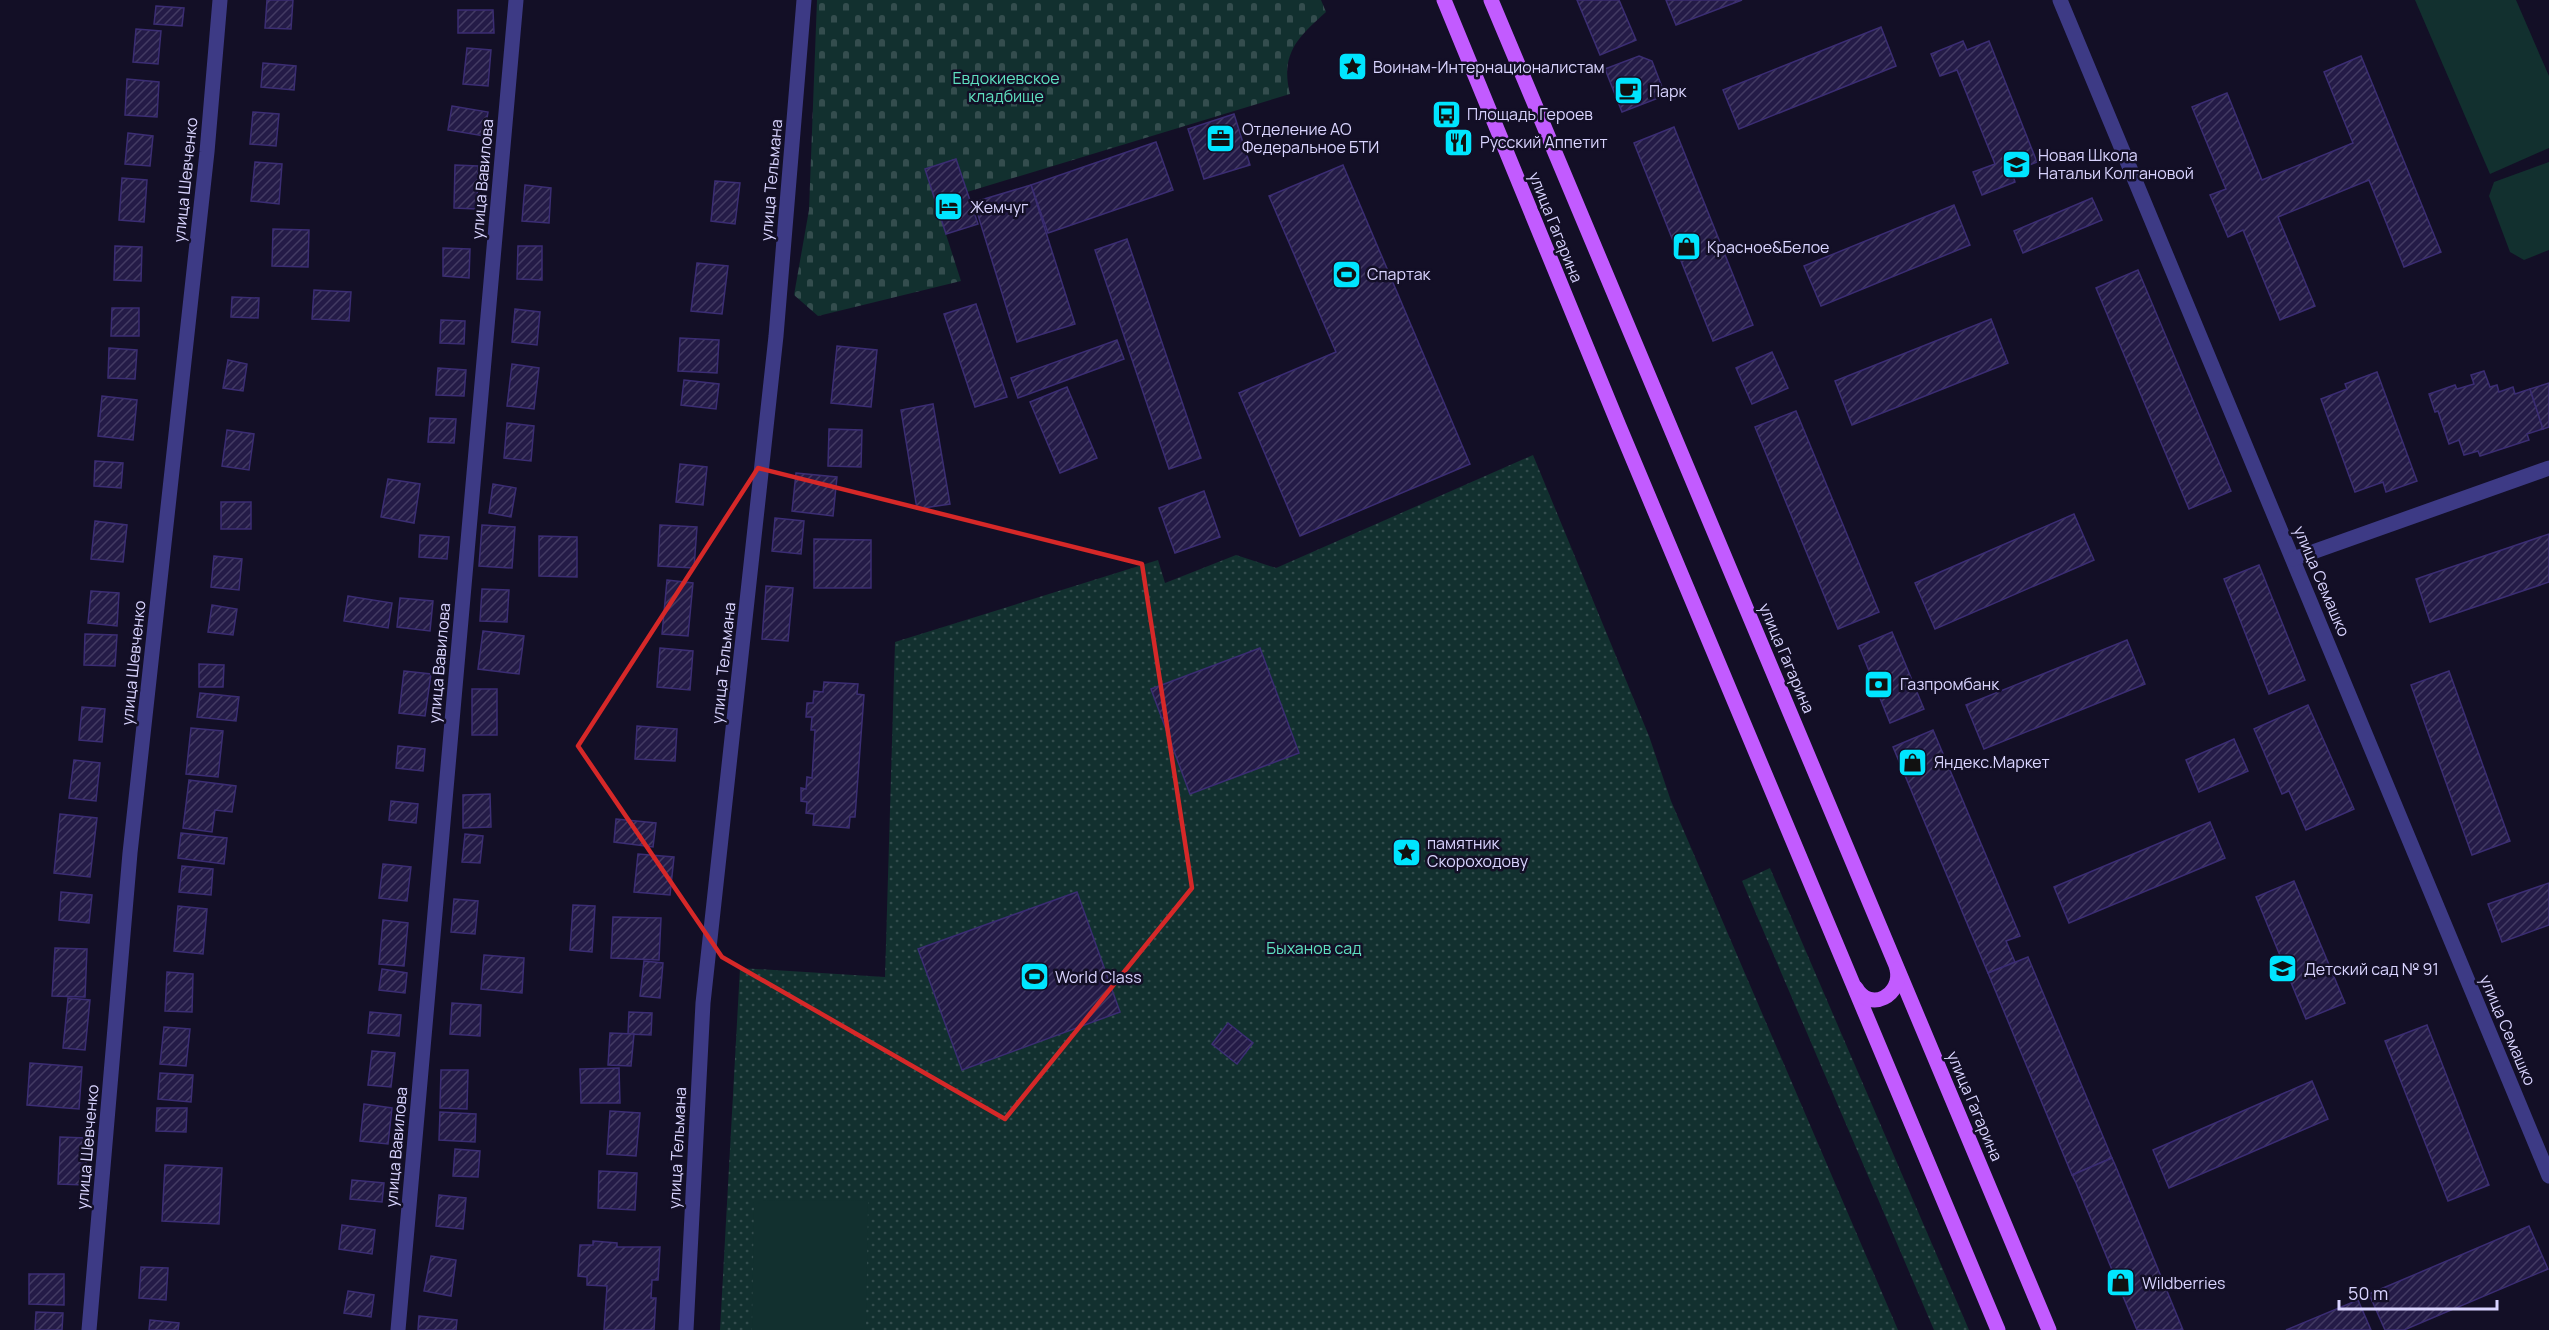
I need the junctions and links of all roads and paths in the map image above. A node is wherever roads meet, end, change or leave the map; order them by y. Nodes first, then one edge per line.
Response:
1 (220, 0) edge
2 (516, 0) edge
3 (804, 0) edge
4 (1444, 0) edge
5 (1491, 0) edge
6 (2060, 0) edge
7 (2549, 468) edge
8 (2293, 559) junction
9 (1897, 965) junction
10 (1853, 983) junction
11 (2549, 1176) edge
12 (89, 1330) edge
13 (398, 1330) edge
14 (686, 1330) edge
15 (1998, 1330) edge
16 (2049, 1330) edge

1 - 12 street, улица Шевченко
2 - 13 street, улица Вавилова
3 - 14 street, улица Тельмана
4 - 10 main road, улица Гагарина
5 - 9 main road, улица Гагарина
6 - 8 street, улица Семашко
7 - 8 street
8 - 11 street, улица Семашко
9 - 10 main road
9 - 16 main road, улица Гагарина
10 - 15 main road, улица Гагарина

